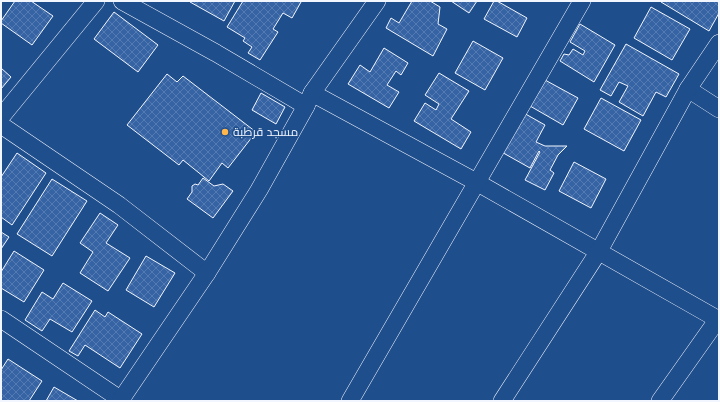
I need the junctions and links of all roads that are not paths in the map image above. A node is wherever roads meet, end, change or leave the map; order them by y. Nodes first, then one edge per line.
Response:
1 (96, 1) edge
2 (122, 1) edge
3 (376, 1) edge
4 (582, 1) edge
5 (719, 43) edge
6 (688, 89) junction
7 (309, 100) junction
8 (719, 109) edge
9 (1, 117) edge
10 (1, 125) edge
11 (478, 182) junction
12 (598, 251) junction
13 (207, 273) junction
14 (1, 319) edge
15 (718, 320) edge
16 (121, 400) edge
17 (350, 401) edge
18 (502, 401) edge
19 (660, 401) edge

1 - 9 street
2 - 7 street
3 - 7 street
4 - 11 street
5 - 6 street
6 - 8 street
6 - 12 street
7 - 11 street
7 - 13 street
10 - 13 street
11 - 12 street
11 - 17 street
12 - 15 street
12 - 18 street
13 - 16 street
14 - 16 street
15 - 19 street

